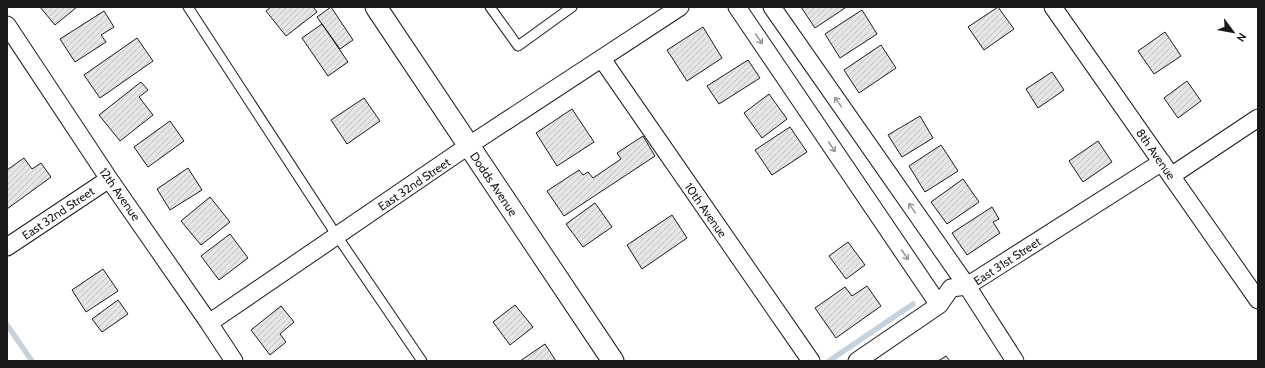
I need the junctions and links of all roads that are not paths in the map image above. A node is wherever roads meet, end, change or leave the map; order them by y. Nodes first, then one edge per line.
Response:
1 (188, 7) edge
2 (376, 7) edge
3 (490, 7) edge
4 (572, 7) edge
5 (680, 7) edge
6 (738, 7) edge
7 (772, 7) edge
8 (1053, 7) edge
9 (7, 25) edge
10 (602, 59) junction
11 (1258, 118) edge
12 (468, 146) junction
13 (1162, 162) junction
14 (1171, 176) junction
15 (109, 179) junction
16 (337, 236) junction
17 (7, 247) edge
18 (967, 286) junction
19 (1258, 300) edge
20 (939, 305) junction
21 (209, 323) junction
22 (234, 361) edge
23 (422, 361) edge
24 (613, 361) edge
25 (811, 361) edge
26 (857, 361) edge
27 (1015, 361) edge

1 - 16 lane
2 - 12 street, Dodds Avenue
3 - 4 lane
5 - 10 street, East 32nd Street
6 -> 20 street
18 -> 7 street
8 - 13 street, 8th Avenue
9 - 15 street, 12th Avenue
10 - 12 street, East 32nd Street
10 - 25 street, 10th Avenue
11 - 14 street
12 - 16 street, East 32nd Street
12 - 24 street, Dodds Avenue
13 - 14 street, 8th Avenue
13 - 18 street, East 31st Street
14 - 19 street, 8th Avenue
15 - 17 street, East 32nd Street
15 - 21 street, 12th Avenue
16 - 21 street, East 32nd Street
16 - 23 lane
18 - 20 street, East 31st Street
18 - 27 street
20 - 26 street, East 31st Street
21 - 22 street, 12th Avenue

